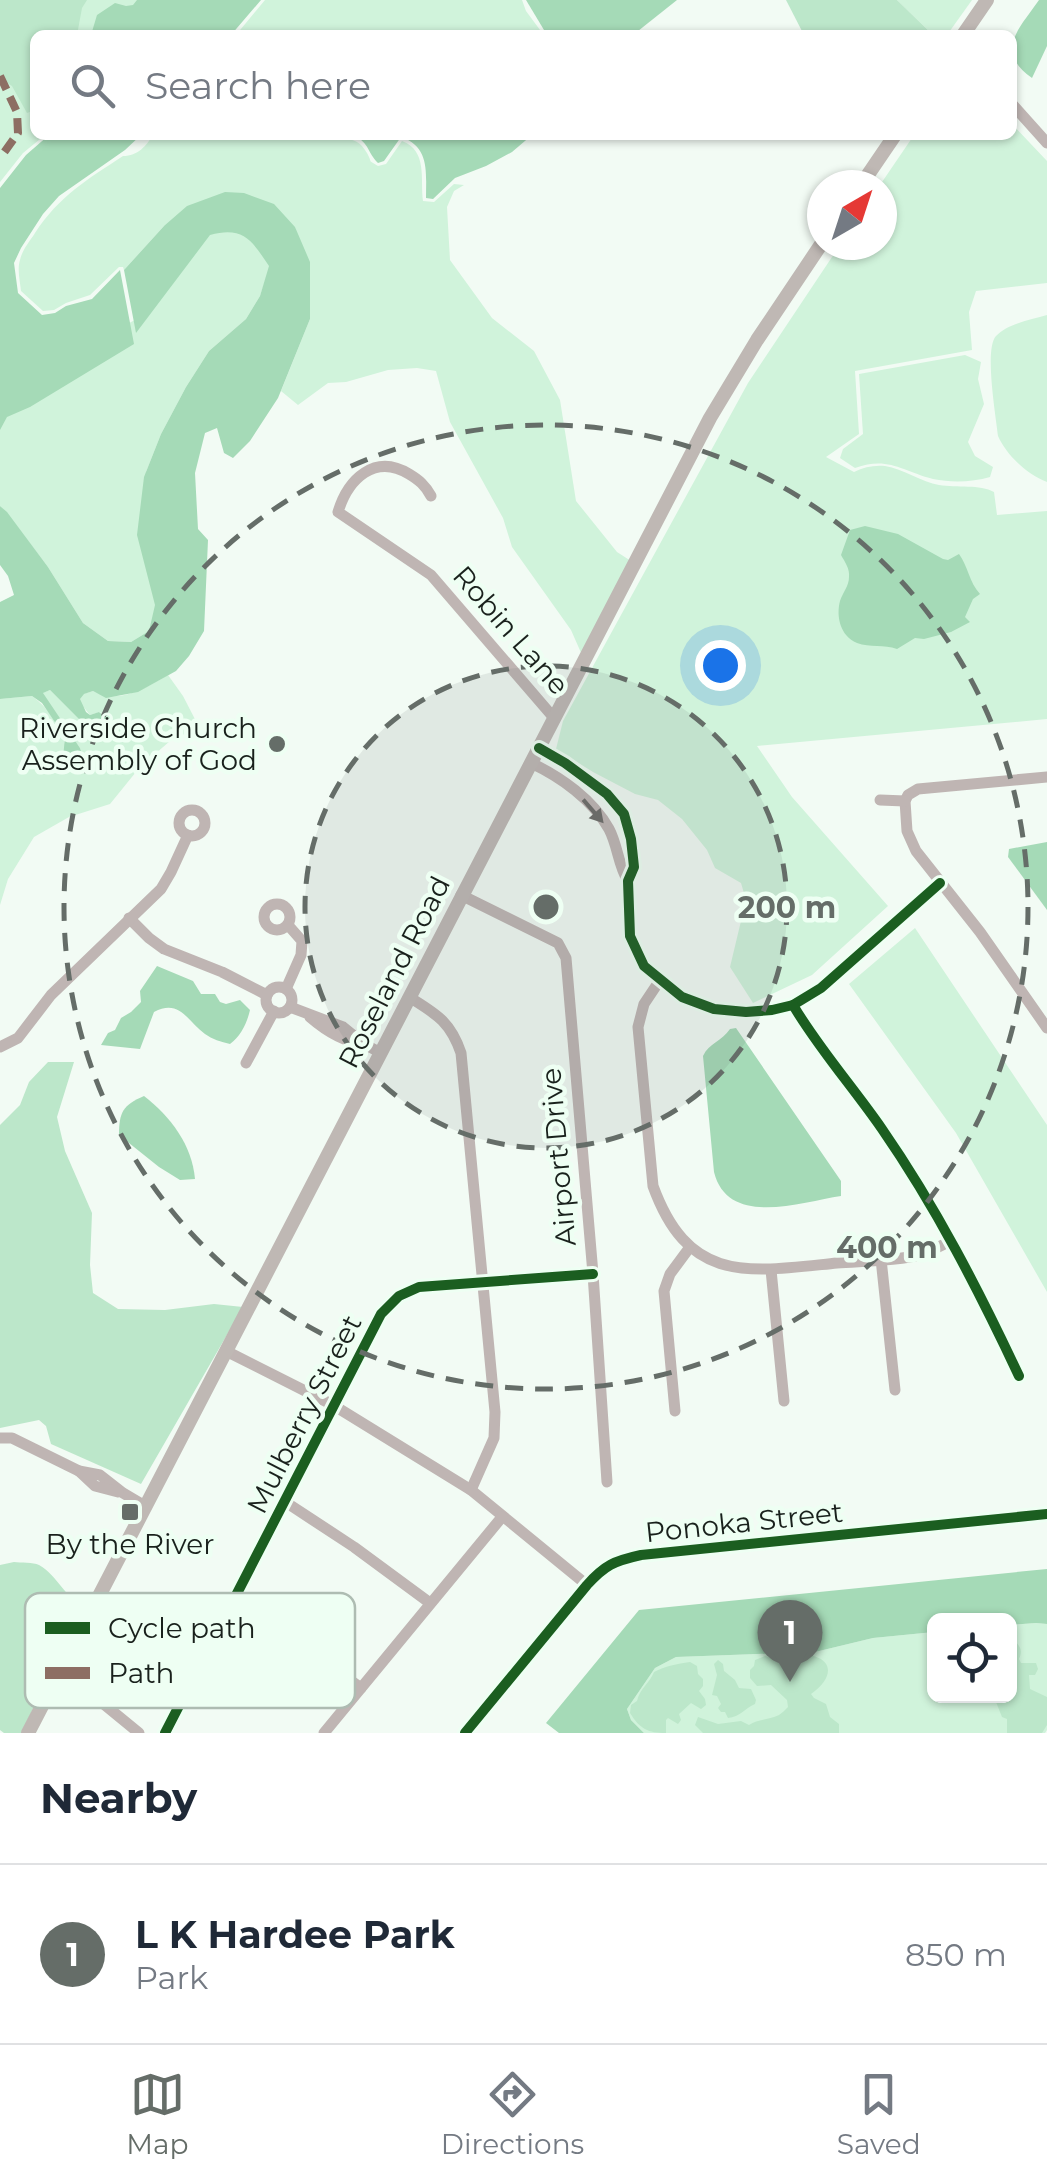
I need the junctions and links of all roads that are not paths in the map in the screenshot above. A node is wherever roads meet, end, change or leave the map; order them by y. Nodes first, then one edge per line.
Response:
1 (987, 0) edge
2 (966, 30) edge
3 (1017, 110) edge
4 (892, 140) edge
5 (1047, 144) edge
6 (872, 170) edge
7 (811, 260) edge
8 (431, 496) dead end
9 (554, 718) junction
10 (538, 748) junction
11 (531, 763) junction
12 (580, 773) junction
13 (1047, 777) edge
14 (570, 786) junction
15 (880, 800) dead end
16 (905, 801) junction
17 (188, 835) dead end
18 (628, 881) junction
19 (940, 883) junction
20 (461, 896) junction
21 (129, 918) junction
22 (288, 925) dead end
23 (660, 980) junction
24 (286, 989) junction
25 (267, 995) junction
26 (409, 997) junction
27 (793, 1005) junction
28 (290, 1007) junction
29 (274, 1011) junction
30 (1047, 1028) edge
31 (0, 1047) edge
32 (380, 1053) junction
33 (246, 1063) dead end
34 (950, 1241) junction
35 (690, 1247) junction
36 (880, 1259) junction
37 (771, 1270) junction
38 (593, 1274) junction
39 (483, 1282) junction
40 (226, 1351) junction
41 (1019, 1376) dead end
42 (894, 1390) dead end
43 (784, 1400) dead end
44 (333, 1405) junction
45 (674, 1412) dead end
46 (0, 1438) edge
47 (607, 1482) dead end
48 (471, 1490) junction
49 (284, 1502) junction
50 (145, 1506) junction
51 (1047, 1514) edge
52 (502, 1517) junction
53 (586, 1585) junction
54 (100, 1593) edge
55 (237, 1593) edge
56 (430, 1603) junction
57 (355, 1684) edge
58 (360, 1688) junction
59 (355, 1694) edge
60 (41, 1708) edge
61 (109, 1708) edge
62 (178, 1708) edge
63 (344, 1708) edge
64 (467, 1732) edge
65 (28, 1733) edge
66 (139, 1733) edge
67 (165, 1733) edge
68 (324, 1733) edge

1 - 2 main road
3 - 5 street
4 - 6 main road
7 - 9 main road, Roseland Road
8 - 9 street, Robin Lane
9 - 10 main road, Roseland Road
10 - 11 main road, Roseland Road
10 - 12 street
11 - 14 street
11 - 20 main road, Roseland Road
12 - 14 street
12 - 18 street
13 - 16 street
14 -> 18 street
15 - 16 street
16 - 19 street
17 - 21 street
18 - 23 street
19 - 27 street
19 - 30 street
20 - 26 main road, Roseland Road
20 - 38 street, Airport Drive
21 - 25 street
21 - 31 street
22 - 24 street
23 - 27 street
23 - 35 street
24 - 25 street
24 - 28 street
25 - 29 street
26 - 32 main road, Roseland Road
26 - 39 street
27 - 34 street
28 - 29 street
28 - 32 street
29 - 33 street
32 - 40 main road, Roseland Road
34 - 36 street
34 - 41 street
35 - 37 street
35 - 45 street
36 - 37 street
36 - 42 street
37 - 43 street
38 - 39 street, Mulberry Street
38 - 47 street, Airport Drive
39 - 44 street, Mulberry Street
39 - 48 street
40 - 44 street
40 - 50 main road, Roseland Road
44 - 48 street
44 - 49 street, Mulberry Street
46 - 50 street
48 - 52 street
49 - 55 street, Mulberry Street
49 - 56 street
50 - 54 main road, Roseland Road
51 - 53 street, Ponoka Street
52 - 53 street
52 - 56 street
53 - 64 street, Ponoka Street
56 - 58 street
57 - 58 street
58 - 59 street
60 - 65 main road, Roseland Road
61 - 66 street
62 - 67 street, Mulberry Street
63 - 68 street

